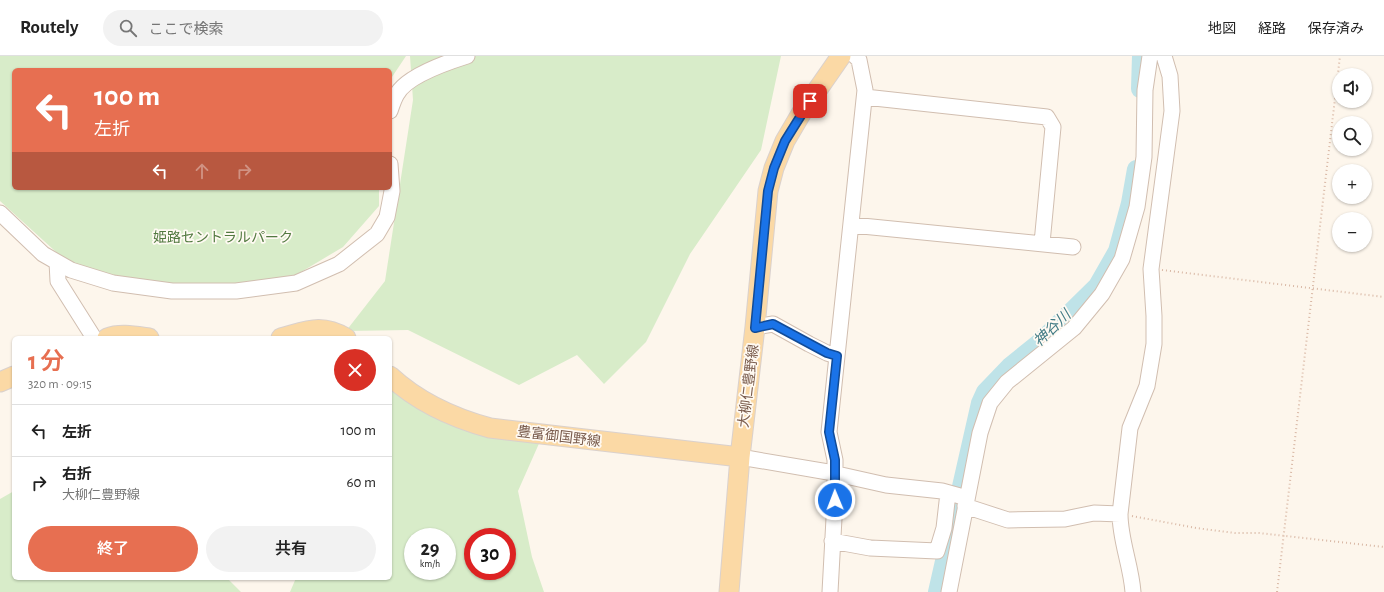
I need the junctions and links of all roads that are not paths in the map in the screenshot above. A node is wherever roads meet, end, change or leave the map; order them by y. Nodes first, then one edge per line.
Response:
1 (467, 56) edge
2 (841, 56) edge
3 (855, 56) edge
4 (1150, 56) edge
5 (1164, 56) edge
6 (865, 97) junction
7 (392, 106) edge
8 (392, 190) edge
9 (0, 213) edge
10 (852, 225) junction
11 (1042, 243) junction
12 (1073, 247) dead end
13 (57, 262) junction
14 (755, 328) junction
15 (93, 336) edge
16 (112, 336) edge
17 (131, 336) edge
18 (288, 336) edge
19 (343, 336) edge
20 (837, 356) junction
21 (12, 377) edge
22 (392, 378) edge
23 (0, 382) edge
24 (740, 457) junction
25 (835, 473) junction
26 (959, 498) junction
27 (1120, 514) junction
28 (832, 541) junction
29 (729, 592) edge
30 (830, 592) edge
31 (949, 592) edge
32 (1133, 592) edge

1 - 7 street
2 - 14 main road, 大柳仁豊野線
3 - 6 street
4 - 26 street
5 - 27 street
6 - 10 street
6 - 11 street
8 - 13 street
9 - 13 street
10 - 11 street
10 - 20 street
11 - 12 street
13 - 15 street
14 - 20 street
14 - 24 main road, 大柳仁豊野線
16 - 17 main road
18 - 19 main road
20 - 25 street
21 - 23 main road
22 - 24 main road, 豊富御国野線
24 - 25 street
24 - 29 main road, 大柳仁豊野線
25 - 26 street
25 - 28 street
26 - 27 street
26 - 28 street
26 - 31 street
27 - 32 street
28 - 30 street

